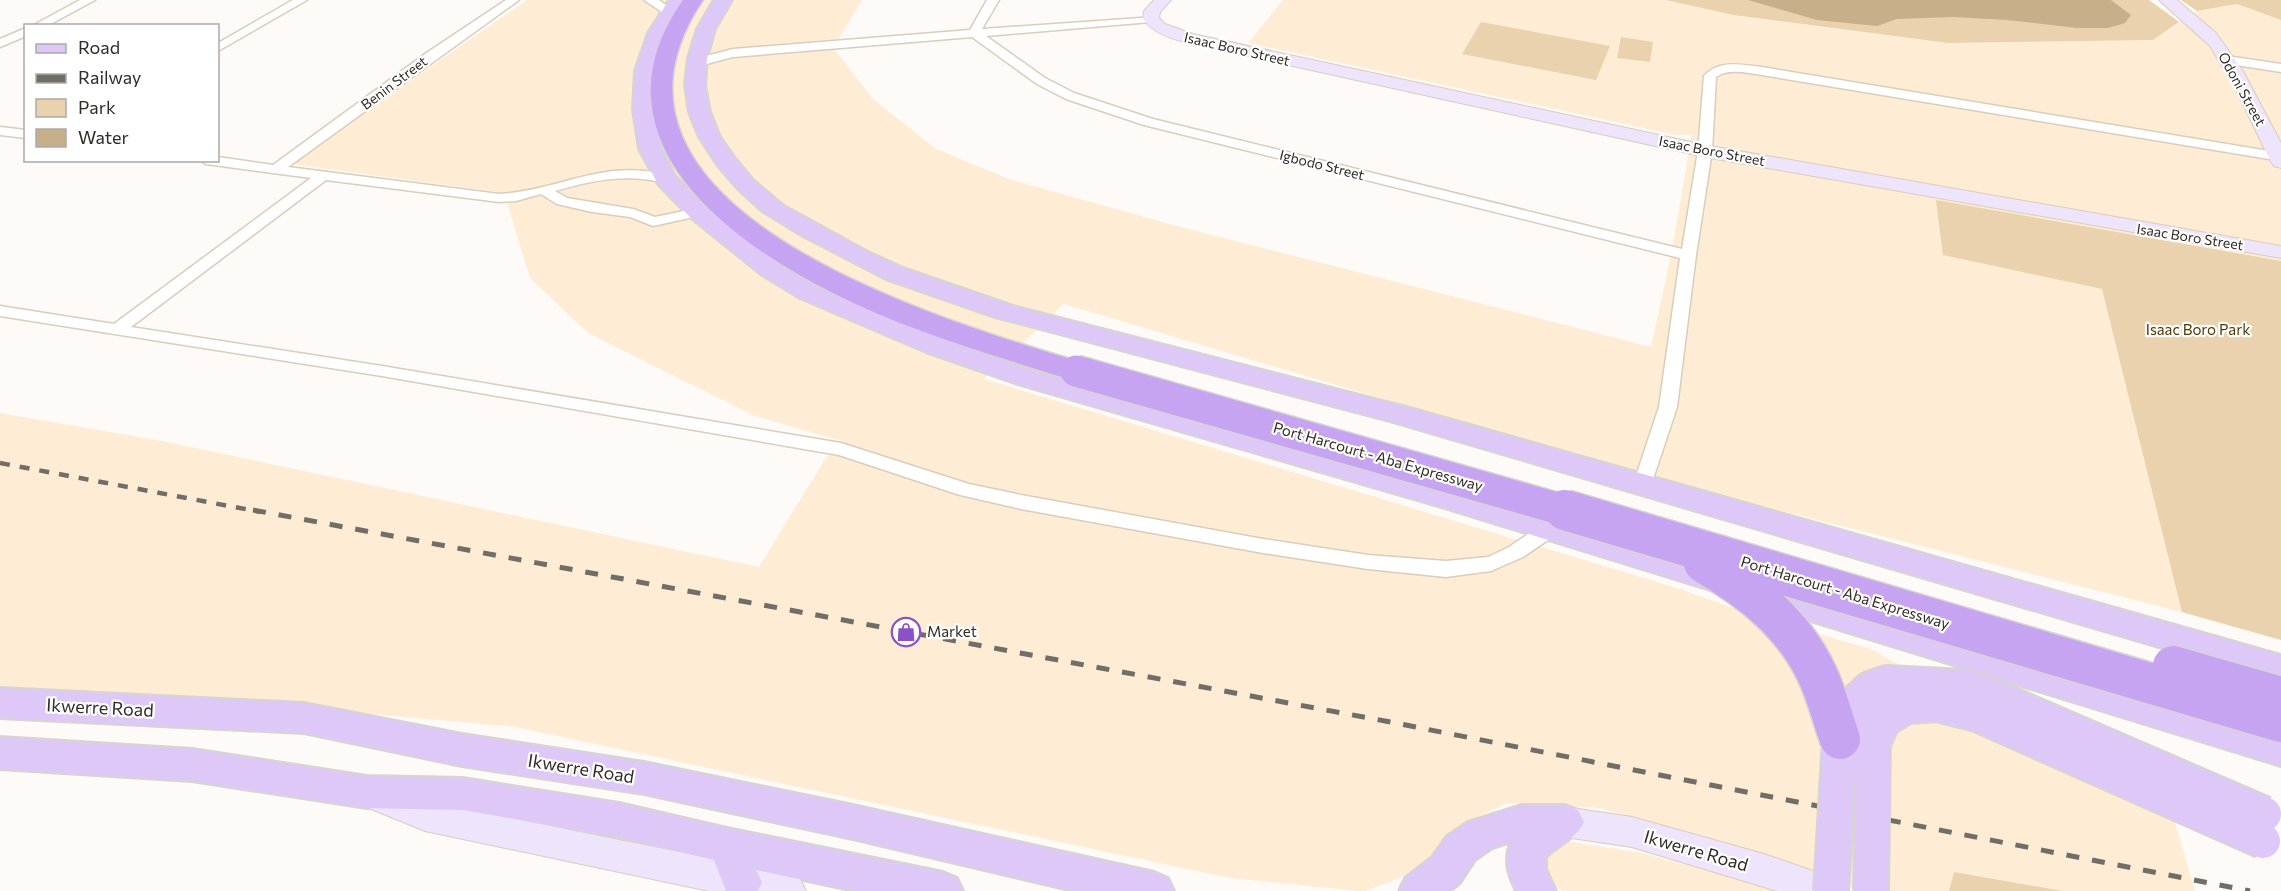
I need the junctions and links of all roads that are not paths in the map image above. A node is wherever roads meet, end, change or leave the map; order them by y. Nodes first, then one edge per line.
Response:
1 (89, 0) edge
2 (301, 0) edge
3 (513, 0) edge
4 (708, 0) edge
5 (723, 0) edge
6 (993, 0) edge
7 (1163, 0) edge
8 (2167, 0) edge
9 (672, 3) edge
10 (1151, 19) junction
11 (41, 24) edge
12 (24, 32) edge
13 (974, 33) junction
14 (0, 44) edge
15 (219, 47) edge
16 (697, 53) junction
17 (733, 53) junction
18 (2227, 60) junction
19 (2281, 68) edge
20 (0, 131) edge
21 (24, 135) edge
22 (650, 149) junction
23 (1705, 151) junction
24 (2280, 158) edge
25 (219, 162) edge
26 (276, 169) junction
27 (615, 173) junction
28 (323, 175) junction
29 (666, 179) junction
30 (544, 190) junction
31 (698, 212) junction
32 (2281, 252) edge
33 (1688, 255) junction
34 (0, 311) edge
35 (116, 330) junction
36 (1082, 364) junction
37 (1642, 485) junction
38 (1550, 529) junction
39 (1638, 543) junction
40 (2281, 669) edge
41 (2281, 698) edge
42 (0, 703) edge
43 (2281, 722) edge
44 (1840, 739) junction
45 (2281, 750) edge
46 (0, 753) edge
47 (644, 778) junction
48 (367, 792) junction
49 (619, 820) junction
50 (1565, 822) junction
51 (2272, 831) edge
52 (727, 846) junction
53 (742, 882) junction
54 (788, 891) edge
55 (943, 891) edge
56 (1154, 891) edge
57 (1419, 891) edge
58 (1536, 891) edge
59 (1824, 891) edge
60 (1832, 891) edge
61 (1870, 891) edge

1 - 11 street
2 - 15 street
3 - 26 street, Benin Street
4 - 36 highway, Port Harcourt - Aba Expressway
5 - 16 main road
6 - 13 street
7 - 10 street
8 - 18 street, Odoni Street
9 - 22 main road
9 - 36 highway, Port Harcourt - Aba Expressway
10 - 13 street
10 - 23 street, Isaac Boro Street
12 - 14 street
13 - 17 street
13 - 33 street, Igbodo Street
16 - 17 street
16 - 17 street
16 - 37 main road
18 - 19 street
18 - 24 street, Odoni Street
20 - 21 street
22 - 27 street
22 - 29 main road
23 - 24 street
23 - 32 street, Isaac Boro Street
23 - 33 street
25 - 26 street
26 - 28 street
27 - 29 street
27 - 30 street
28 - 30 street
28 - 35 street
29 - 31 main road
30 - 31 street
31 - 38 main road
33 - 37 street
34 - 35 street
35 - 38 street
36 - 39 highway, Port Harcourt - Aba Expressway, bridge
36 - 41 highway, Port Harcourt - Aba Expressway, bridge
37 - 39 main road
37 - 40 main road
38 - 39 main road
39 - 43 highway, Port Harcourt - Aba Expressway, bridge
39 - 44 highway, bridge
39 - 45 main road
42 - 47 main road, Ikwerre Road
44 - 51 main road, bridge
44 - 60 main road, bridge
46 - 48 main road
47 - 49 main road
47 - 56 main road, Ikwerre Road
48 - 49 main road
48 - 53 street
49 - 52 main road
50 - 57 main road
50 - 58 main road
50 - 59 street, Ikwerre Road
51 - 61 main road, bridge
52 - 53 main road
52 - 55 main road
53 - 54 street

